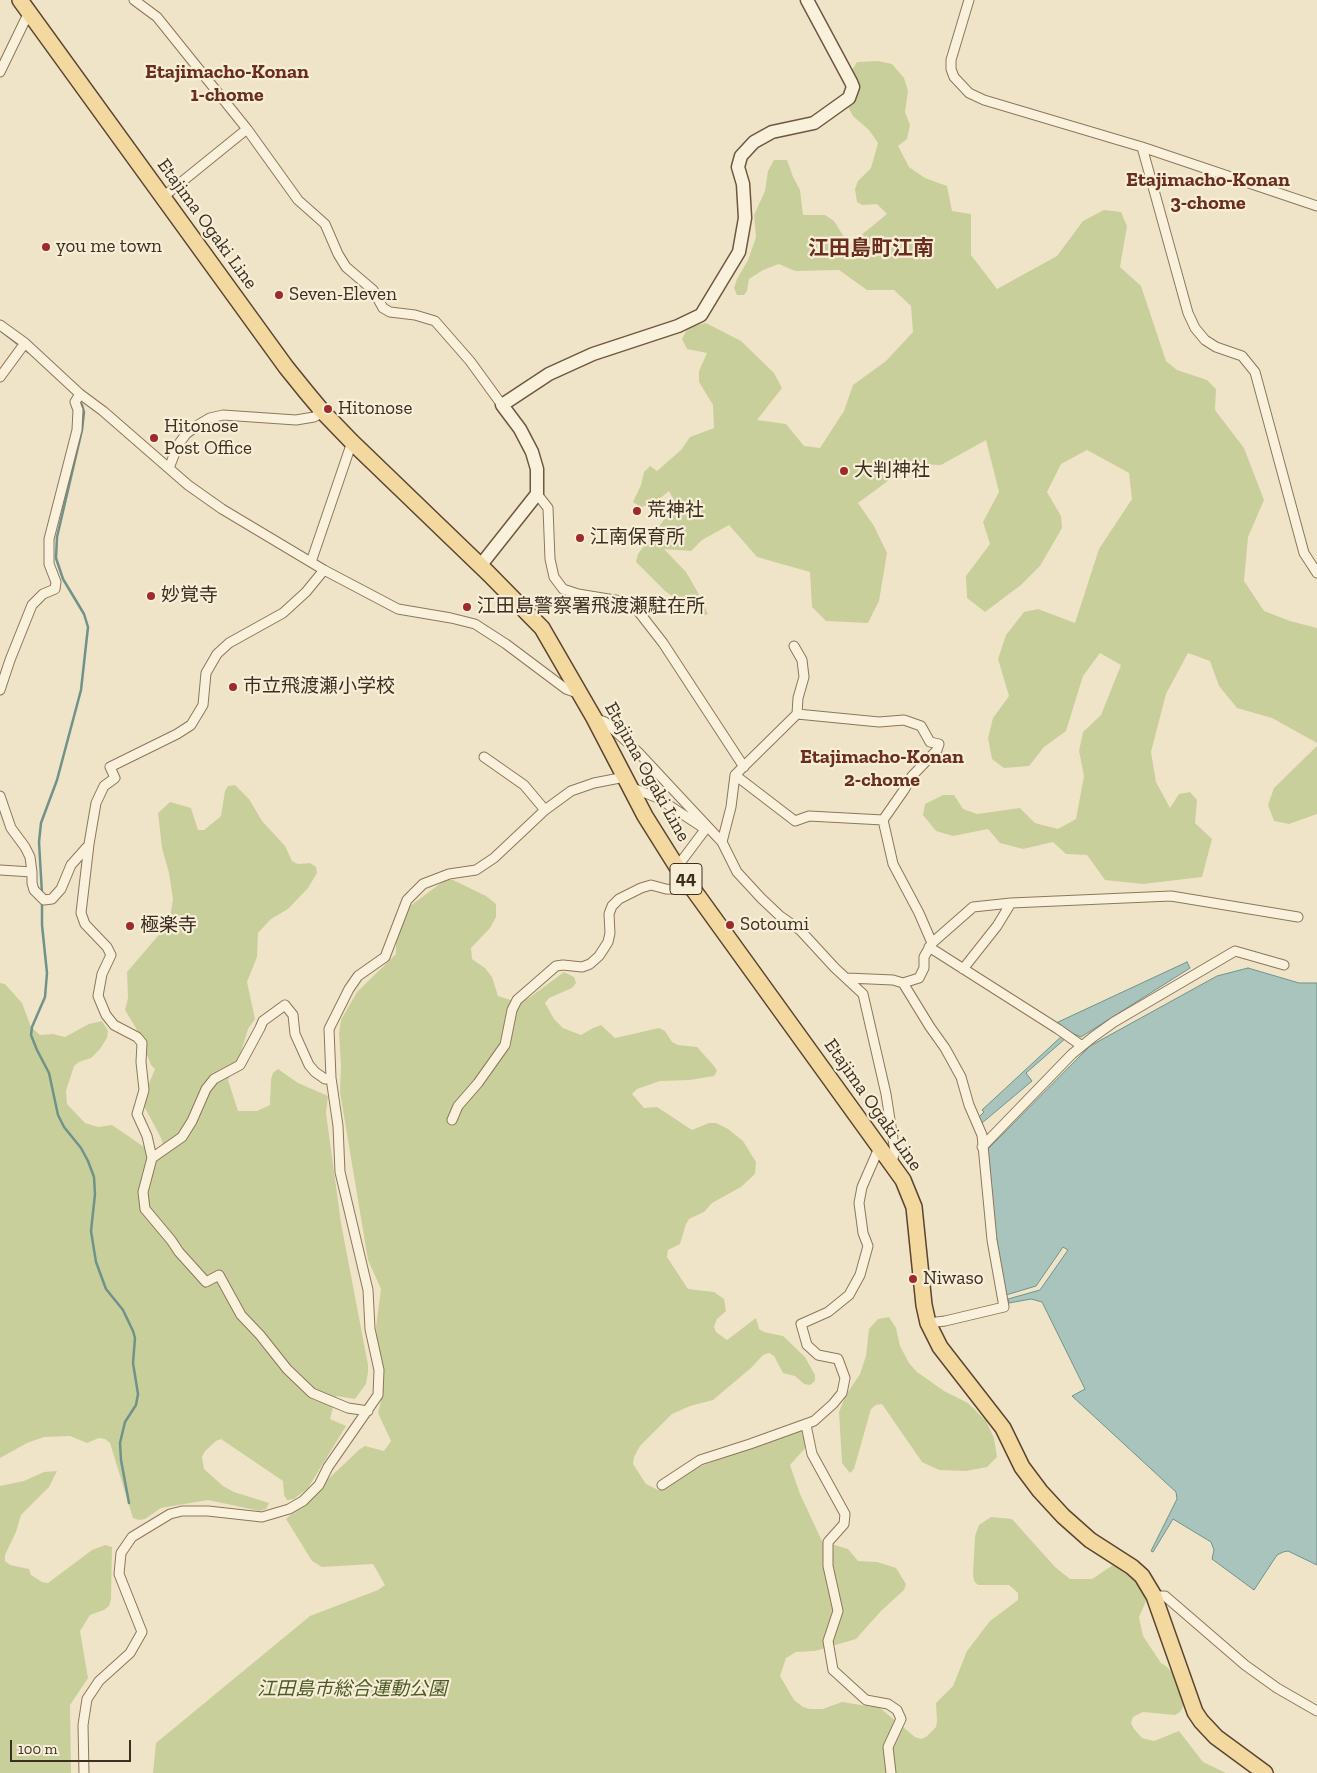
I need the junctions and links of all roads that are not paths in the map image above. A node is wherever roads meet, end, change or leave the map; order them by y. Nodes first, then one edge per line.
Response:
1 (134, 0) edge
2 (807, 0) edge
3 (969, 0) edge
4 (25, 6) edge
5 (0, 72) edge
6 (247, 129) junction
7 (1142, 147) junction
8 (163, 197) junction
9 (1317, 206) edge
10 (0, 325) edge
11 (25, 343) junction
12 (0, 377) edge
13 (78, 397) junction
14 (502, 405) junction
15 (323, 412) junction
16 (352, 442) junction
17 (169, 468) junction
18 (537, 494) junction
19 (311, 562) junction
20 (480, 566) junction
21 (324, 570) junction
22 (1317, 573) edge
23 (794, 646) dead end
24 (0, 690) edge
25 (580, 694) junction
26 (797, 714) junction
27 (594, 718) junction
28 (484, 757) dead end
29 (744, 768) junction
30 (735, 775) junction
31 (628, 782) junction
32 (0, 796) edge
33 (545, 810) junction
34 (883, 820) junction
35 (706, 828) junction
36 (722, 842) junction
37 (89, 844) junction
38 (677, 867) junction
39 (0, 870) edge
40 (32, 872) junction
41 (694, 890) junction
42 (1011, 903) junction
43 (1298, 917) dead end
44 (930, 945) junction
45 (1284, 965) dead end
46 (963, 969) junction
47 (847, 978) junction
48 (903, 983) junction
49 (1082, 1046) junction
50 (331, 1078) junction
51 (452, 1120) dead end
52 (982, 1147) junction
53 (879, 1148) junction
54 (152, 1158) junction
55 (891, 1164) junction
56 (928, 1323) junction
57 (368, 1411) junction
58 (806, 1425) junction
59 (662, 1485) dead end
60 (1154, 1596) junction
61 (1317, 1711) edge
62 (84, 1773) edge
63 (890, 1773) edge
64 (1265, 1773) edge

1 - 6 street
2 - 14 main road
3 - 7 street
4 - 5 street
4 - 8 main road, Etajima Ogaki Line / 44
6 - 8 street
6 - 14 street
7 - 9 street
7 - 22 street
8 - 15 main road, Etajima Ogaki Line / 44
10 - 11 street
11 - 12 street
11 - 13 street
13 - 17 street
13 - 24 street
14 - 18 main road
15 - 16 main road, Etajima Ogaki Line / 44
15 - 17 street
16 - 19 street
16 - 20 main road, Etajima Ogaki Line / 44
17 - 19 street
18 - 20 main road
18 - 29 street
19 - 21 street
20 - 25 main road, Etajima Ogaki Line / 44
21 - 25 street
21 - 37 street
23 - 26 street
25 - 27 main road, Etajima Ogaki Line / 44
26 - 29 street
26 - 34 street
27 - 31 main road, Etajima Ogaki Line / 44
27 - 35 street
28 - 33 street
29 - 30 street
30 - 34 street
30 - 36 street
31 - 33 street
31 - 35 street
31 - 38 main road, Etajima Ogaki Line / 44
32 - 40 street
33 - 50 street
34 - 44 street
35 - 36 street
35 - 38 street
36 - 47 street
37 - 40 street
37 - 54 street
38 - 41 main road, Etajima Ogaki Line / 44
39 - 40 street
41 - 51 street
41 - 53 main road, Etajima Ogaki Line / 44
42 - 43 street
42 - 44 street
42 - 46 street
44 - 46 street
44 - 48 street
45 - 49 street
46 - 49 street
47 - 48 street
47 - 55 street
48 - 52 street
49 - 52 street
50 - 54 street
50 - 57 street
52 - 56 street
53 - 55 main road, Etajima Ogaki Line / 44
53 - 58 street
54 - 57 street
55 - 56 main road, Etajima Ogaki Line / 44
56 - 60 main road, Etajima Ogaki Line / 44
57 - 62 street
58 - 59 street
58 - 63 street
60 - 61 street
60 - 64 main road, Etajima Ogaki Line / 44

